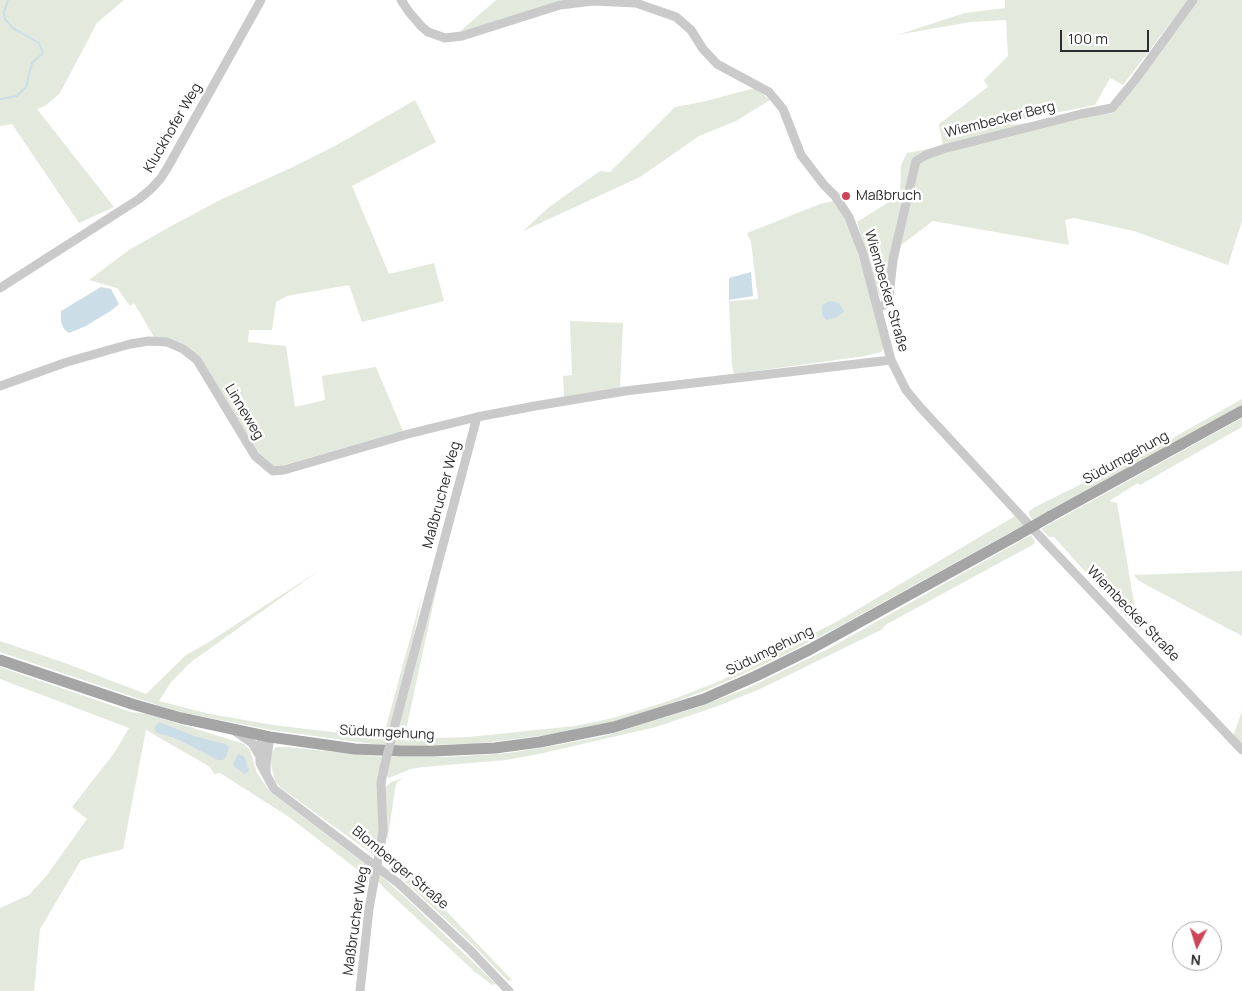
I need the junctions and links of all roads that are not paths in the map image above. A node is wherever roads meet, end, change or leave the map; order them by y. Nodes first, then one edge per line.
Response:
1 (261, 0) edge
2 (401, 0) edge
3 (1193, 0) edge
4 (636, 1) edge
5 (0, 288) edge
6 (878, 308) junction
7 (891, 360) junction
8 (0, 386) edge
9 (1242, 411) edge
10 (477, 417) junction
11 (0, 660) edge
12 (232, 730) junction
13 (266, 736) junction
14 (1242, 750) edge
15 (259, 755) junction
16 (266, 776) junction
17 (360, 991) edge
18 (509, 991) edge

1 - 5 street, Kluckhofer Weg
2 - 4 street, Wiembecker Straße
3 - 6 street, Wiembecker Berg
4 - 6 street, Wiembecker Straße
6 - 7 street, Wiembecker Straße
7 - 10 street
7 - 14 street, Wiembecker Straße
8 - 10 street, Linneweg
9 - 13 main road, Südumgehung, bridge
10 - 17 street, Maßbrucher Weg, bridge
11 - 12 main road
12 - 13 main road
12 - 15 street
13 - 15 street, Blomberger Straße
13 - 16 street
15 - 16 street, Blomberger Straße
16 - 18 street, Blomberger Straße

